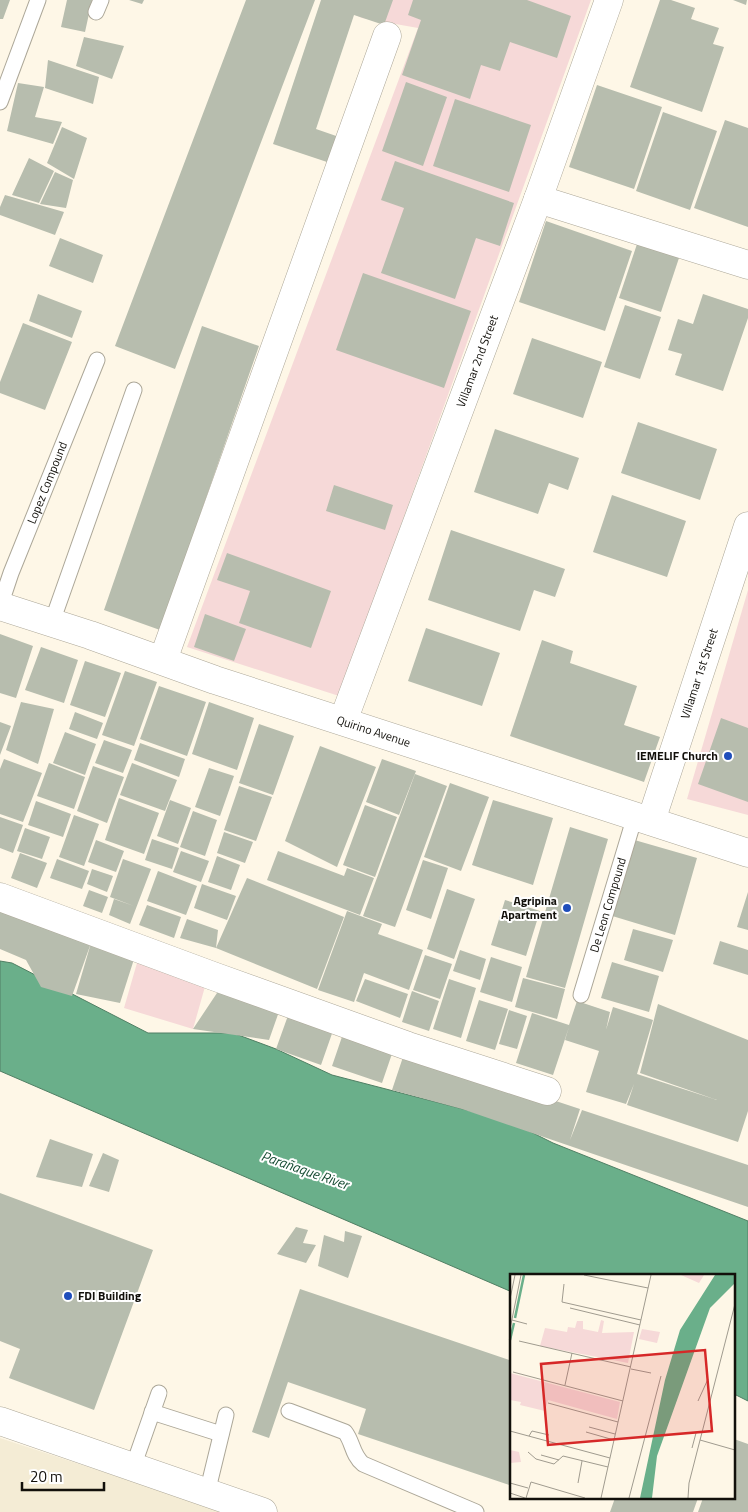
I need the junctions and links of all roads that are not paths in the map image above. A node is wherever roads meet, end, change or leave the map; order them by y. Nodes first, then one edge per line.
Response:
1 (38, 0) edge
2 (609, 0) edge
3 (387, 36) dead end
4 (0, 102) edge
5 (538, 198) junction
6 (748, 265) edge
7 (97, 360) dead end
8 (134, 390) dead end
9 (748, 526) edge
10 (0, 606) edge
11 (52, 622) junction
12 (163, 660) junction
13 (343, 721) junction
14 (643, 819) junction
15 (748, 853) edge
16 (0, 897) edge
17 (581, 995) dead end
18 (547, 1091) dead end
19 (159, 1393) dead end
20 (289, 1411) dead end
21 (152, 1412) junction
22 (226, 1415) dead end
23 (0, 1421) edge
24 (221, 1434) junction
25 (133, 1467) junction
26 (207, 1493) junction
27 (262, 1512) edge
28 (476, 1512) edge

1 - 4 lane
2 - 5 street, Villamar 2nd Street
3 - 12 street
5 - 6 street
5 - 13 street, Villamar 2nd Street
7 - 10 lane, Lopez Compound
8 - 11 lane
9 - 14 street, Villamar 1st Street
10 - 11 street, Quirino Avenue
11 - 12 street, Quirino Avenue
12 - 13 street, Quirino Avenue
13 - 14 street, Quirino Avenue
14 - 15 street, Quirino Avenue
14 - 17 lane, De Leon Compound
16 - 18 street
19 - 21 lane
20 - 28 lane
21 - 24 lane
21 - 25 lane
22 - 24 lane
23 - 25 street
24 - 26 lane
25 - 26 street
26 - 27 street

